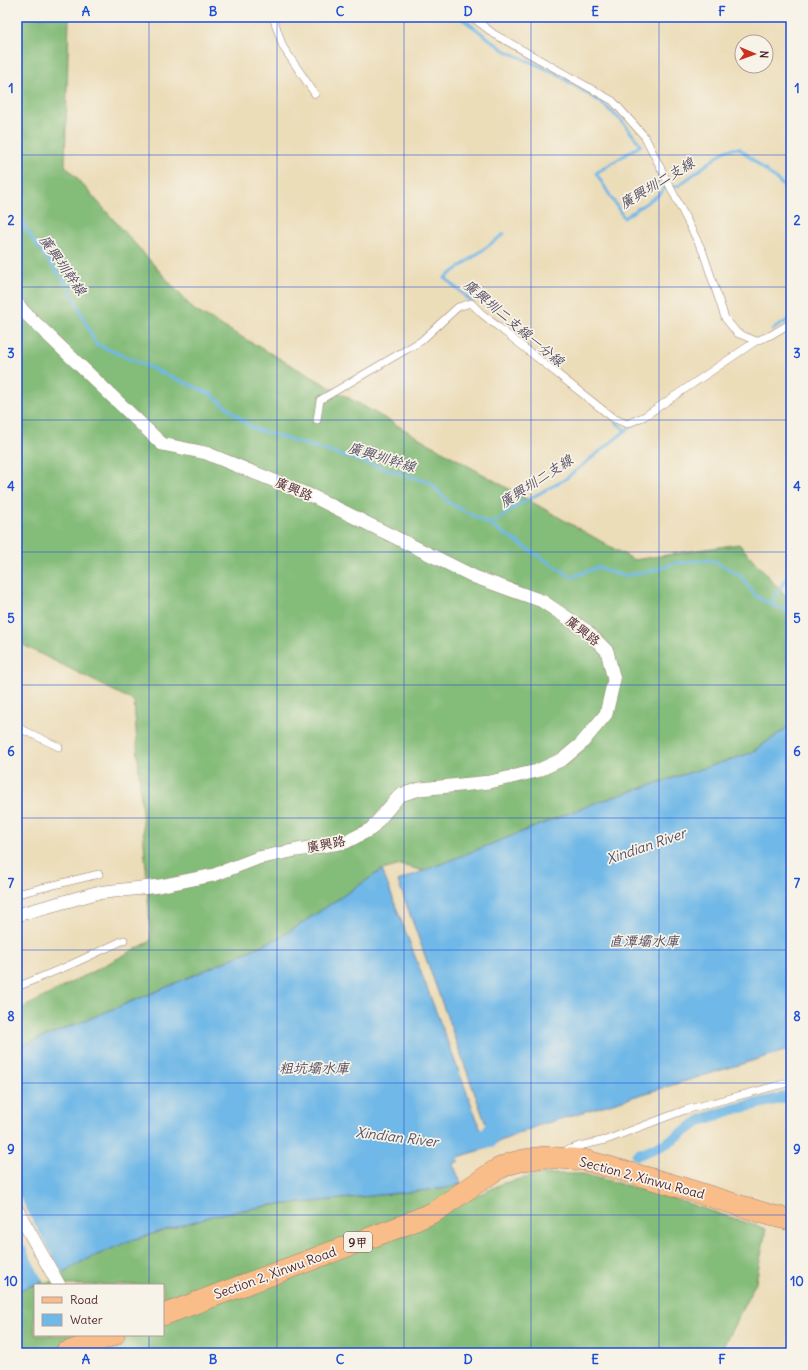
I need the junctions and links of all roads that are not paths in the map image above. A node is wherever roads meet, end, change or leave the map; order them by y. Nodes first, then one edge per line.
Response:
1 (273, 17) edge
2 (472, 17) edge
3 (315, 94) dead end
4 (17, 303) edge
5 (791, 323) edge
6 (756, 341) junction
7 (317, 420) dead end
8 (17, 727) edge
9 (59, 747) dead end
10 (99, 874) dead end
11 (17, 894) edge
12 (17, 915) edge
13 (124, 940) dead end
14 (17, 986) edge
15 (791, 1082) edge
16 (545, 1157) junction
17 (17, 1210) edge
18 (791, 1220) edge
19 (58, 1284) edge
20 (164, 1315) edge
21 (109, 1336) edge
22 (88, 1340) edge
23 (65, 1353) edge

1 - 3 lane
2 - 6 lane
4 - 12 street, 廣興路
5 - 6 lane
6 - 7 lane
8 - 9 lane
10 - 11 lane
13 - 14 lane
15 - 16 lane
16 - 18 main road, Section 2, Xinwu Road / 9甲
16 - 20 main road, Section 2, Xinwu Road / 9甲
17 - 19 street
21 - 22 main road
22 - 23 main road

